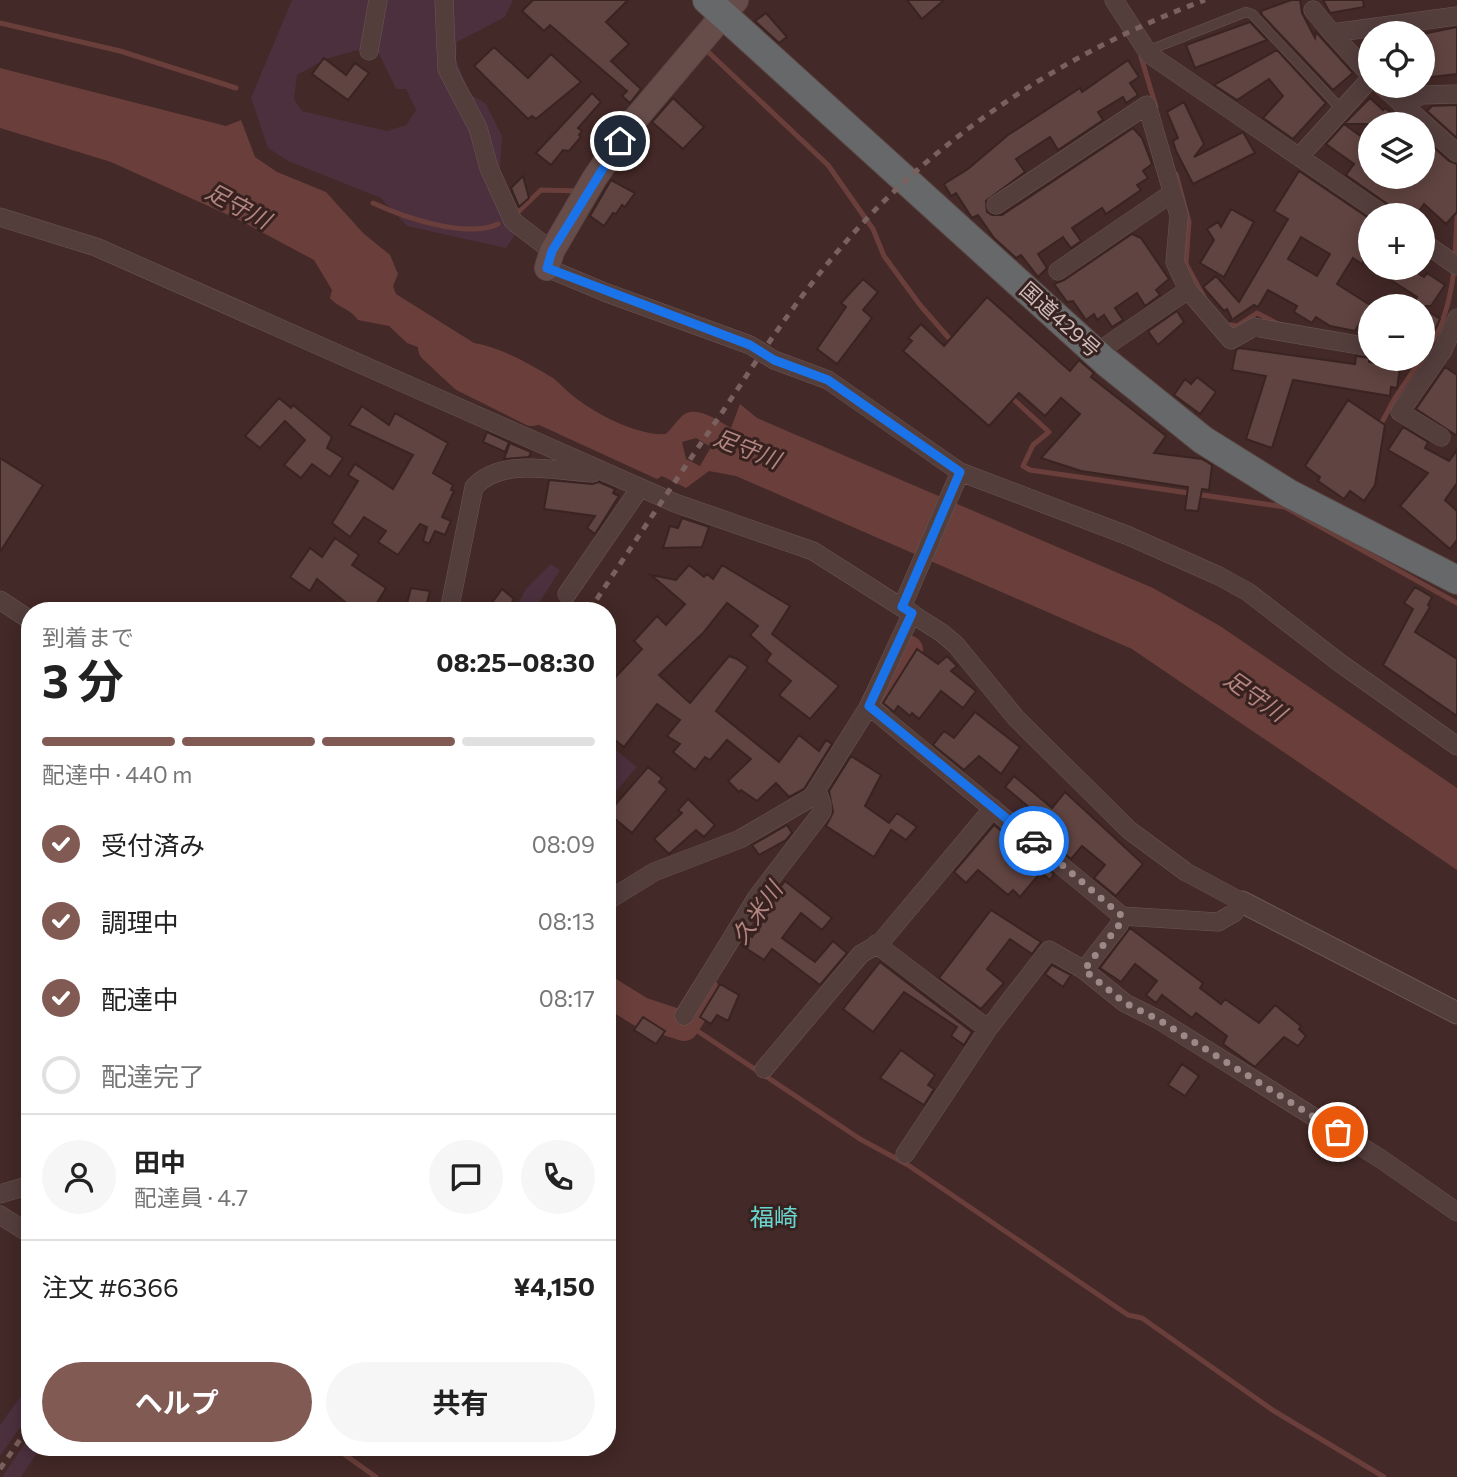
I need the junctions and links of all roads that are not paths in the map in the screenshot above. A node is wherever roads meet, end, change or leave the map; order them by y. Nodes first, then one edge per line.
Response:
1 (378, 0) edge
2 (444, 0) edge
3 (1114, 0) edge
4 (722, 5) edge
5 (1316, 5) edge
6 (1457, 16) edge
7 (1332, 33) junction
8 (369, 51) dead end
9 (1147, 51) junction
10 (1358, 63) edge
11 (1358, 91) edge
12 (1457, 94) edge
13 (1395, 98) edge
14 (1403, 106) junction
15 (1342, 110) junction
16 (1457, 153) edge
17 (1299, 157) junction
18 (1172, 193) junction
19 (1366, 203) edge
20 (996, 205) dead end
21 (0, 217) edge
22 (1435, 250) edge
23 (550, 259) junction
24 (1457, 266) edge
25 (1058, 271) dead end
26 (1188, 290) junction
27 (1457, 318) edge
28 (1358, 345) edge
29 (1096, 353) junction
30 (1450, 354) edge
31 (1441, 437) dead end
32 (604, 473) junction
33 (959, 475) junction
34 (639, 488) junction
35 (1457, 580) edge
36 (567, 594) dead end
37 (0, 600) edge
38 (451, 602) edge
39 (908, 604) junction
40 (21, 614) edge
41 (869, 706) junction
42 (1457, 746) edge
43 (817, 791) junction
44 (993, 808) junction
45 (616, 895) edge
46 (1242, 902) junction
47 (1122, 916) junction
48 (876, 944) junction
49 (1084, 970) junction
50 (1457, 1013) edge
51 (684, 1016) dead end
52 (988, 1029) junction
53 (764, 1069) dead end
54 (905, 1154) dead end
55 (21, 1188) edge
56 (0, 1194) edge
57 (1457, 1212) edge
58 (0, 1215) edge
59 (21, 1228) edge

1 - 8 street
2 - 23 street
3 - 9 street
4 - 23 main road
4 - 29 highway, 国道429号
5 - 7 street
6 - 7 street
7 - 10 street
9 - 15 lane
9 - 17 street
11 - 15 street
12 - 14 street
13 - 14 street
14 - 16 street
15 - 17 street
17 - 19 street
18 - 20 street
18 - 25 street
18 - 26 street
21 - 32 street
22 - 24 street
23 - 33 street
26 - 28 street
26 - 29 street
27 - 30 street
29 - 35 highway, 国道429号
30 - 31 street
32 - 34 street
32 - 38 street
33 - 39 street
33 - 42 street
34 - 36 street
34 - 39 street
37 - 40 street
39 - 41 street
39 - 46 street
41 - 43 street
41 - 44 street
43 - 45 street
43 - 51 street
44 - 47 street
44 - 48 street
46 - 47 street
46 - 50 street
47 - 49 street
48 - 52 street
48 - 53 street
49 - 52 street
49 - 57 street
52 - 54 street
55 - 56 street
58 - 59 street

